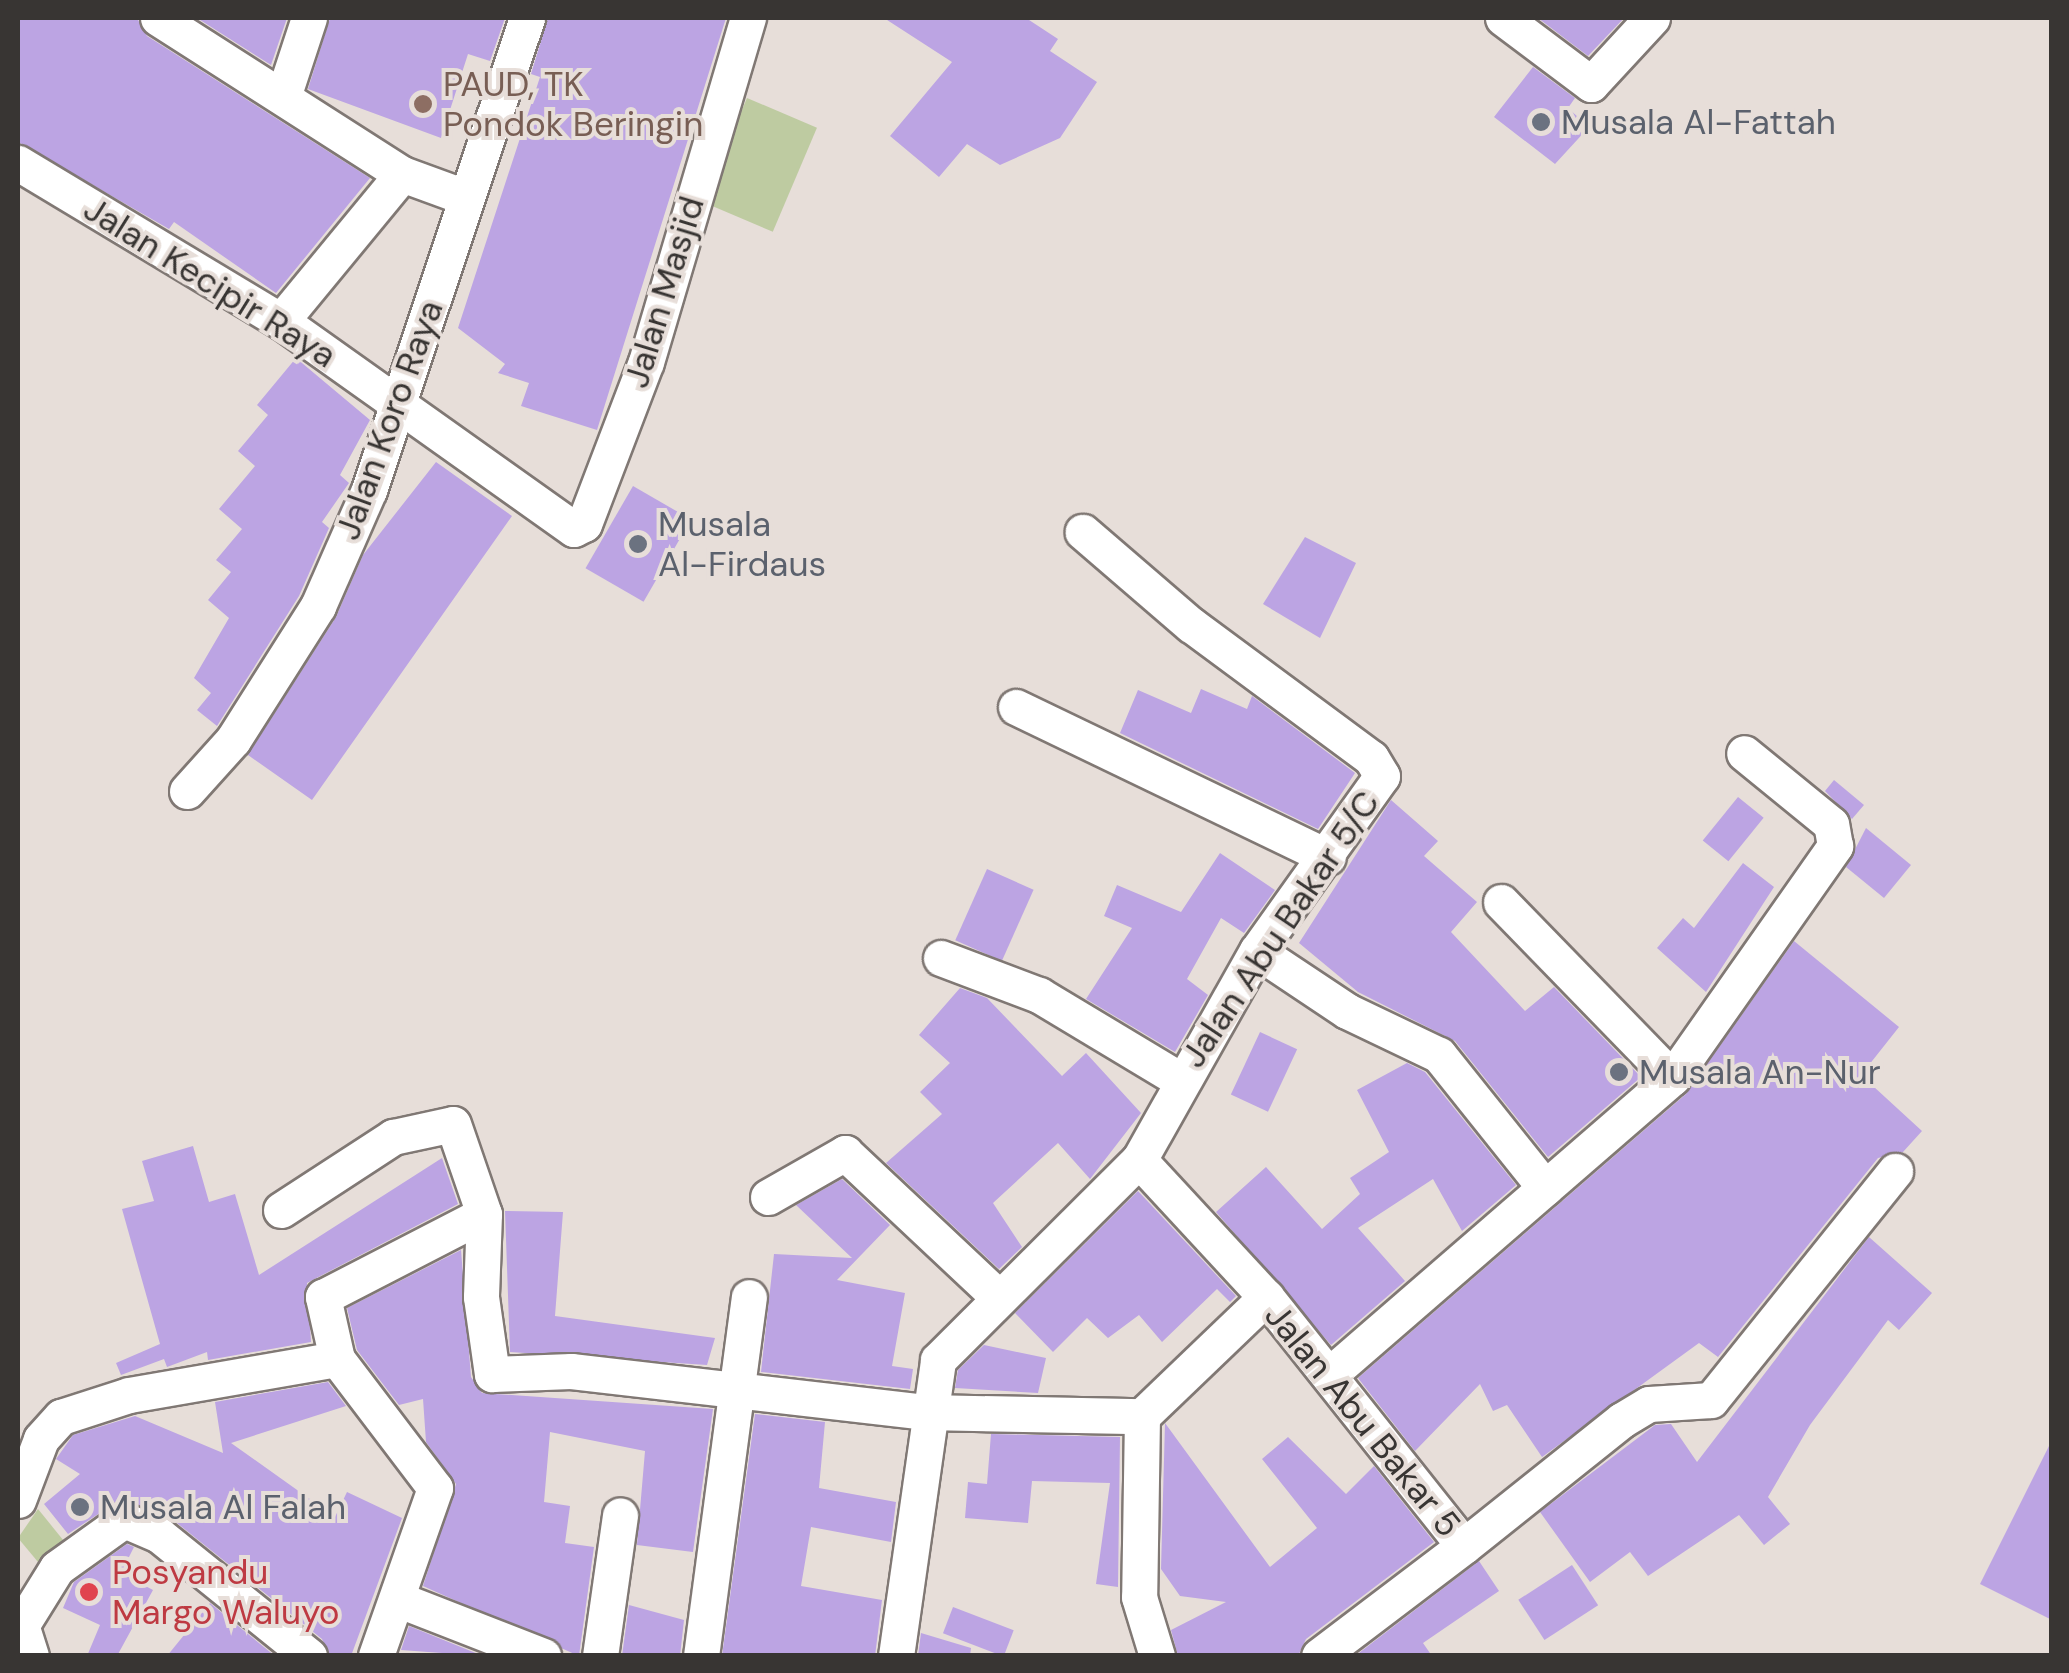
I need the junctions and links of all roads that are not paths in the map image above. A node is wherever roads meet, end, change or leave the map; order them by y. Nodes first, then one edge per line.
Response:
1 (158, 18) edge
2 (309, 18) edge
3 (527, 18) edge
4 (748, 18) edge
5 (1503, 18) edge
6 (1652, 18) edge
7 (284, 97) junction
8 (18, 164) edge
9 (402, 174) junction
10 (465, 197) junction
11 (281, 320) junction
12 (401, 406) junction
13 (547, 518) joint
14 (1083, 532) dead end
15 (1016, 707) dead end
16 (1744, 753) dead end
17 (188, 790) dead end
18 (1328, 857) junction
19 (1501, 902) dead end
20 (1257, 951) junction
21 (941, 958) dead end
22 (1672, 1078) junction
23 (1178, 1079) junction
24 (1139, 1160) junction
25 (1895, 1171) dead end
26 (1545, 1188) junction
27 (768, 1197) dead end
28 (281, 1210) dead end
29 (484, 1214) junction
30 (996, 1295) junction
31 (1266, 1297) junction
32 (749, 1298) dead end
33 (337, 1359) junction
34 (1329, 1376) junction
35 (743, 1391) junction
36 (926, 1412) junction
37 (1142, 1416) junction
38 (18, 1500) edge
39 (620, 1515) dead end
40 (1464, 1546) junction
41 (397, 1600) junction
42 (21, 1618) edge
43 (32, 1656) edge
44 (309, 1656) edge
45 (376, 1656) edge
46 (544, 1656) edge
47 (600, 1656) edge
48 (702, 1656) edge
49 (896, 1656) edge
50 (1157, 1656) edge
51 (1319, 1656) edge

1 - 7 street
2 - 7 street
3 - 10 street, Jalan Koro Raya
4 - 13 street, Jalan Masjid
5 - 6 street
7 - 9 street
8 - 11 street, Jalan Kecipir Raya
9 - 10 street
9 - 11 street
10 - 12 street, Jalan Koro Raya
11 - 12 street, Jalan Kecipir Raya
12 - 13 street, Jalan Kecipir Raya
12 - 17 street, Jalan Koro Raya
14 - 18 street, Jalan Abu Bakar 5/C
15 - 18 street
16 - 22 street
18 - 20 street, Jalan Abu Bakar 5/C
19 - 22 street
20 - 23 street, Jalan Abu Bakar 5/C
20 - 26 street
21 - 23 street
22 - 26 street
23 - 24 street, Jalan Abu Bakar 5/C
24 - 30 street
24 - 31 street, Jalan Abu Bakar 5
25 - 40 street
26 - 34 street
27 - 30 street
28 - 29 street
29 - 33 street
29 - 35 street
30 - 36 street
31 - 34 street, Jalan Abu Bakar 5
31 - 37 street
32 - 35 street
33 - 38 street
33 - 41 street
34 - 40 street, Jalan Abu Bakar 5
35 - 36 street
35 - 48 street
36 - 37 street
36 - 49 street
37 - 50 street
39 - 47 street
40 - 51 street, Jalan Abu Bakar 5
41 - 45 street
41 - 46 street
42 - 43 street
42 - 44 street

